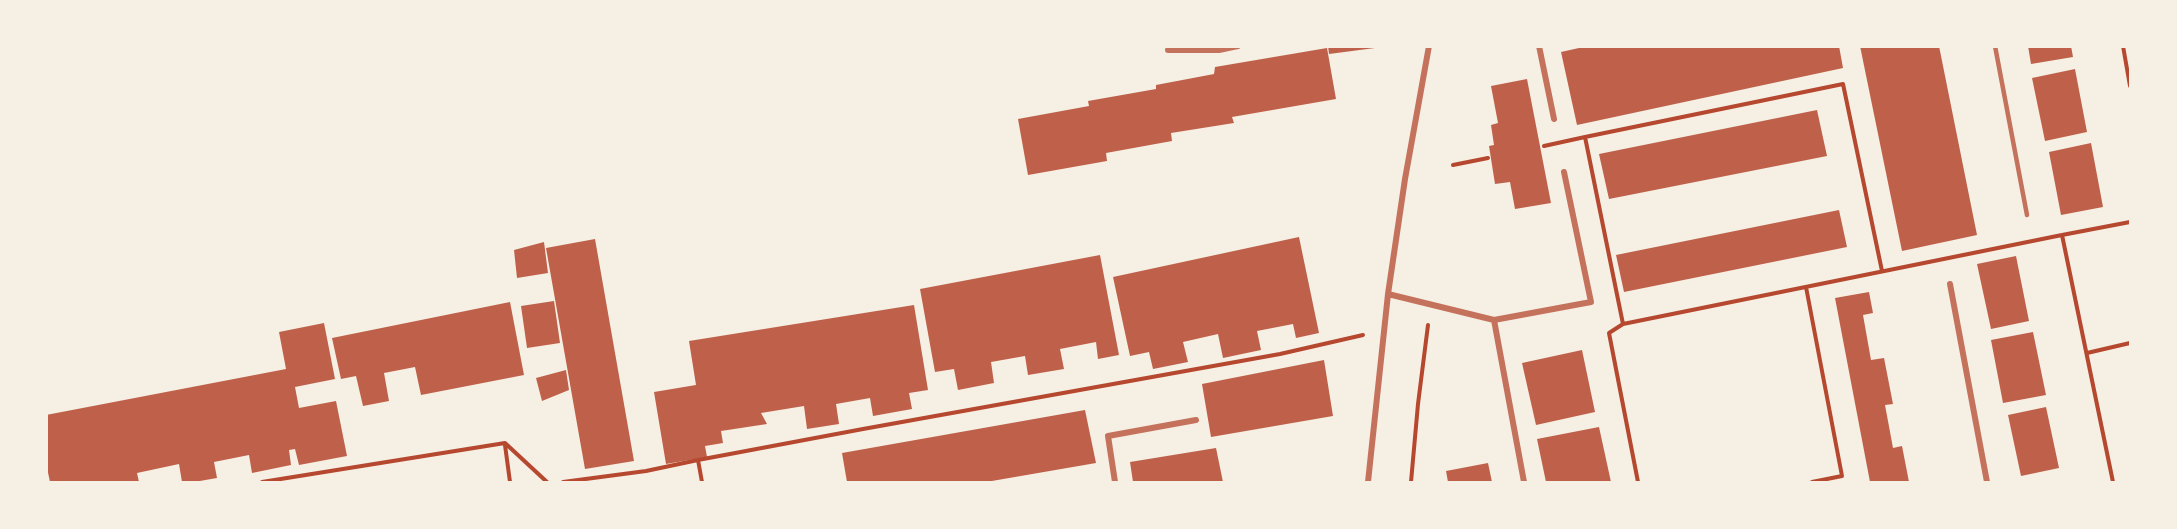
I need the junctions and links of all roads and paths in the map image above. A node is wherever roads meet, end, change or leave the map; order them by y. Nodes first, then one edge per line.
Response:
1 (1238, 46) edge
2 (1429, 46) edge
3 (1539, 46) edge
4 (1995, 46) edge
5 (2123, 46) edge
6 (1168, 50) dead end
7 (2130, 86) edge
8 (1554, 119) dead end
9 (1585, 137) junction
10 (1544, 146) dead end
11 (1488, 158) dead end
12 (1453, 165) dead end
13 (1564, 172) dead end
14 (2027, 215) dead end
15 (2130, 222) edge
16 (2062, 235) junction
17 (1882, 271) junction
18 (1950, 284) dead end
19 (1806, 287) junction
20 (1388, 294) junction
21 (1494, 320) junction
22 (1623, 324) junction
23 (1428, 325) dead end
24 (1384, 330) junction
25 (2130, 343) edge
26 (2087, 352) junction
27 (1196, 420) dead end
28 (505, 443) junction
29 (698, 460) junction
30 (262, 483) edge
31 (510, 483) edge
32 (547, 483) edge
33 (563, 483) edge
34 (702, 483) edge
35 (1115, 483) edge
36 (1368, 483) edge
37 (1411, 483) edge
38 (1524, 483) edge
39 (1638, 483) edge
40 (1812, 483) edge
41 (1987, 483) edge
42 (2114, 483) edge

1 - 6 street
2 - 20 street
3 - 8 street
4 - 14 lane
5 - 7 path
9 - 10 path
9 - 17 path
9 - 22 path
11 - 12 path
13 - 21 street
15 - 16 path
16 - 17 path
16 - 26 path
17 - 19 path
18 - 41 street
19 - 22 path
19 - 40 path
20 - 21 street
20 - 24 street
21 - 38 street
22 - 39 path
23 - 37 path
24 - 29 path
24 - 36 street
25 - 26 path
26 - 42 path
27 - 35 street
28 - 30 path
28 - 31 path
28 - 32 path
29 - 33 path
29 - 34 path

